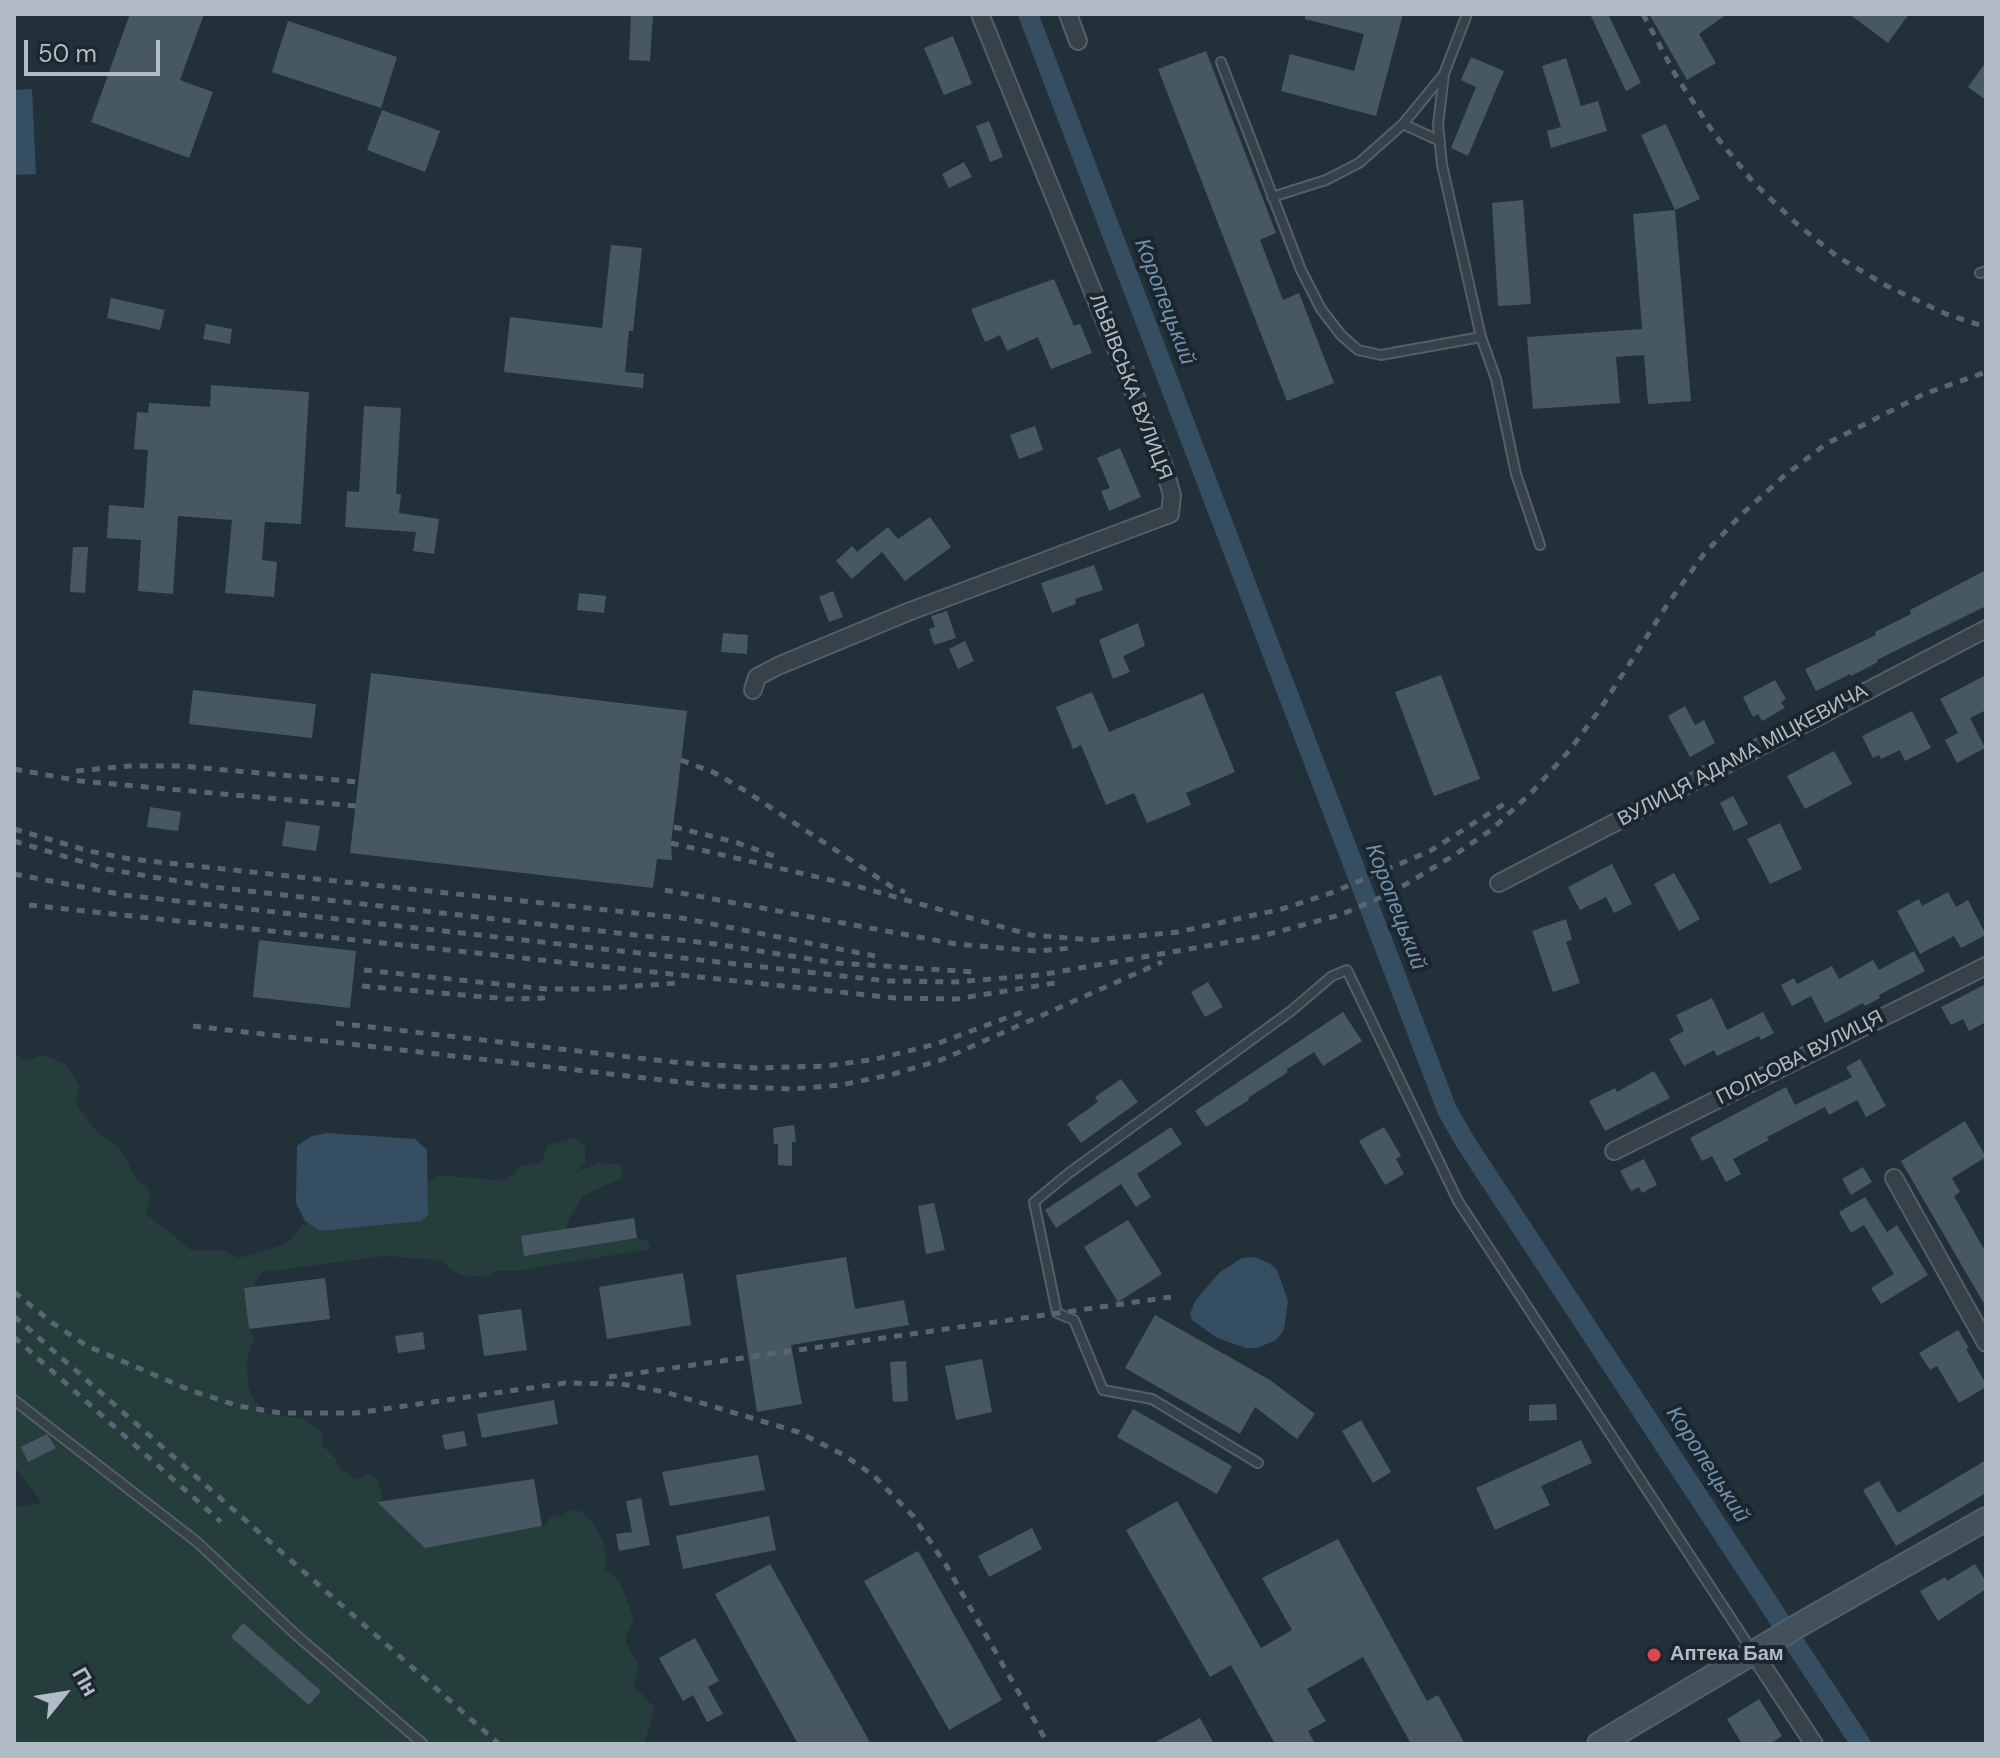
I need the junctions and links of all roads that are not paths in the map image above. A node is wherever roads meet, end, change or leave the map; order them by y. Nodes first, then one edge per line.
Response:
1 (980, 14) edge
2 (1068, 14) edge
3 (1467, 14) edge
4 (1078, 41) dead end
5 (1221, 62) dead end
6 (1444, 74) junction
7 (1403, 124) junction
8 (1440, 141) junction
9 (1272, 197) junction
10 (1481, 337) junction
11 (1540, 545) dead end
12 (1986, 629) edge
13 (753, 690) dead end
14 (1499, 883) dead end
15 (1986, 966) edge
16 (1614, 1151) dead end
17 (1894, 1178) dead end
18 (1986, 1343) edge
19 (14, 1400) edge
20 (1258, 1463) dead end
21 (1986, 1519) edge
22 (1762, 1648) junction
23 (423, 1744) edge
24 (1599, 1744) edge
25 (1814, 1744) edge

1 - 13 street, ЛЬВІВСЬКА ВУЛИЦЯ
2 - 4 street
3 - 6 lane
5 - 9 lane
6 - 7 lane
6 - 8 lane
7 - 8 lane
7 - 9 lane
8 - 10 lane
9 - 10 lane
10 - 11 lane
12 - 14 street, ВУЛИЦЯ АДАМА МІЦКЕВИЧА
15 - 16 street, ПОЛЬОВА ВУЛИЦЯ
17 - 18 street
19 - 23 lane
20 - 22 lane
21 - 22 street
22 - 24 street
22 - 25 street

